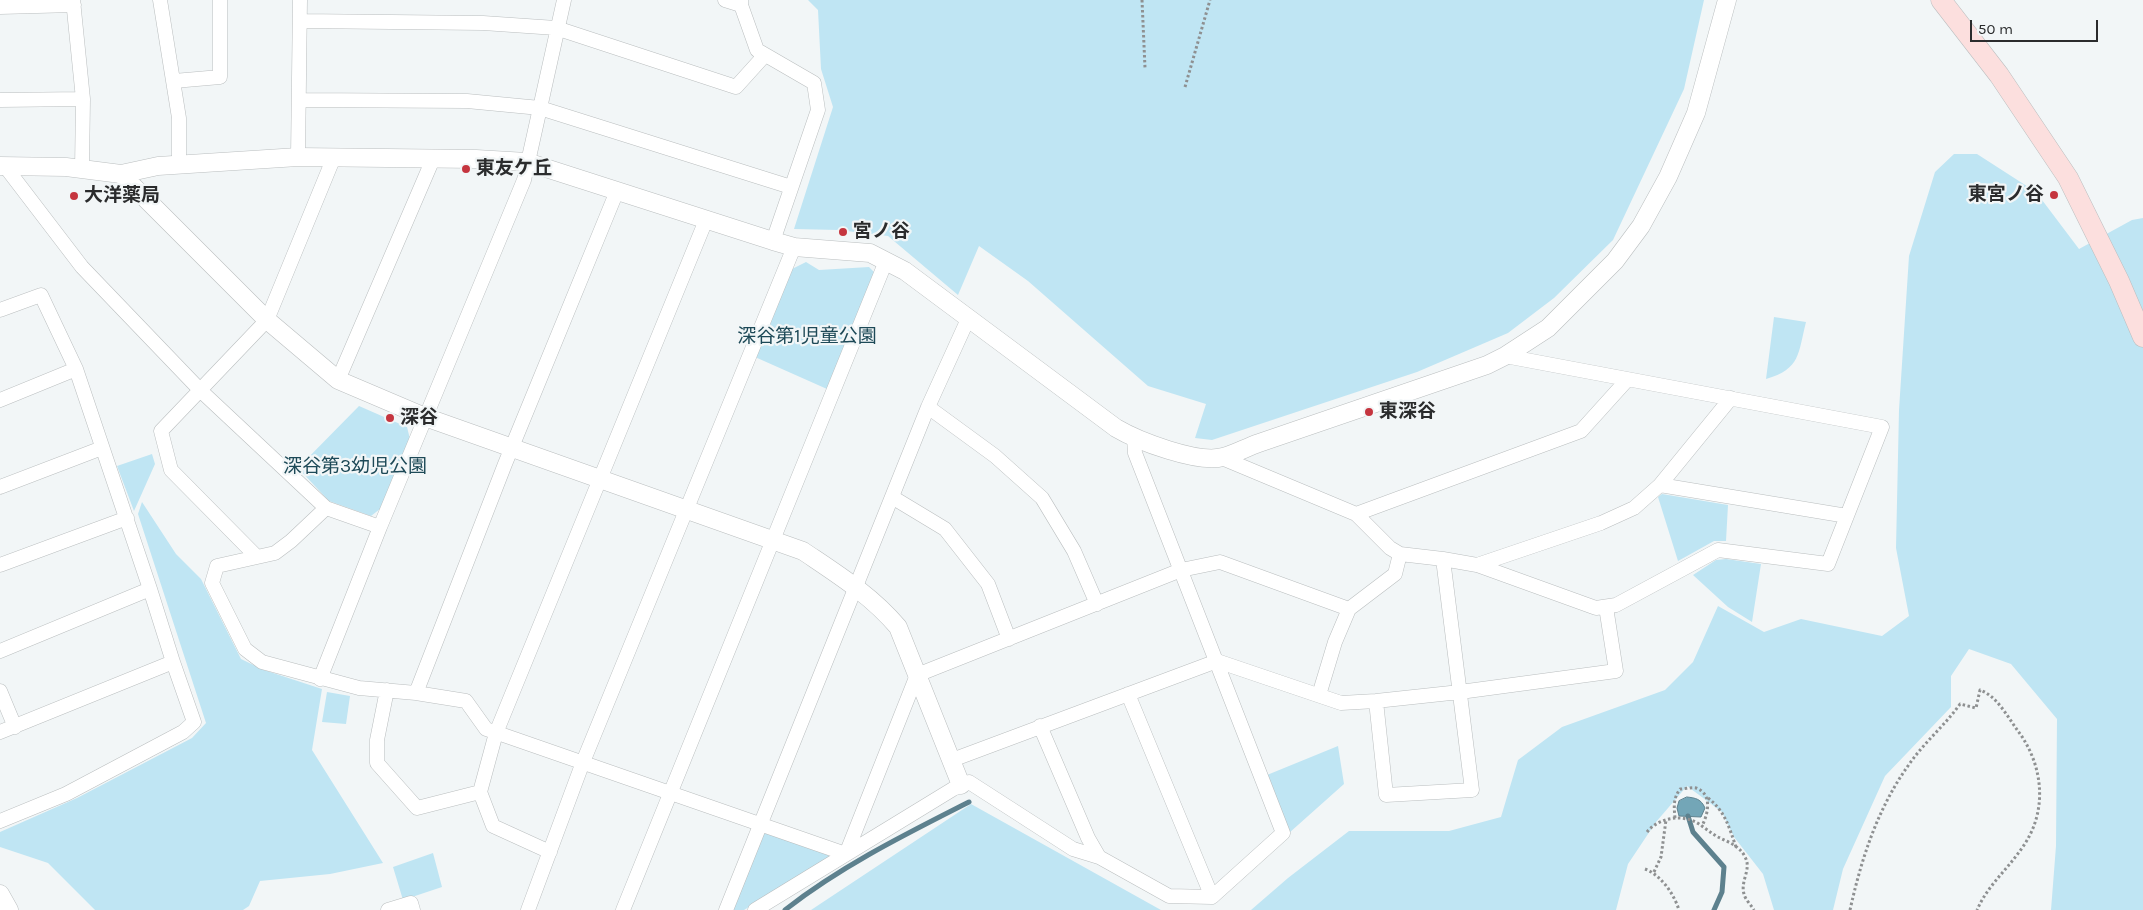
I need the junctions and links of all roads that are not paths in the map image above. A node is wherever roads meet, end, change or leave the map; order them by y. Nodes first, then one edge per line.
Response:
1 (160, 0) edge
2 (220, 0) edge
3 (300, 0) edge
4 (564, 0) edge
5 (724, 0) edge
6 (1727, 0) edge
7 (1941, 0) edge
8 (74, 3) edge
9 (741, 3) edge
10 (0, 7) edge
11 (300, 21) junction
12 (556, 28) junction
13 (764, 56) junction
14 (174, 81) junction
15 (84, 99) junction
16 (0, 100) edge
17 (299, 100) junction
18 (540, 108) junction
19 (298, 157) junction
20 (334, 157) junction
21 (433, 159) junction
22 (527, 162) junction
23 (179, 165) junction
24 (2, 166) edge
25 (82, 169) junction
26 (121, 174) junction
27 (791, 186) junction
28 (617, 190) junction
29 (706, 220) junction
30 (773, 242) junction
31 (794, 247) junction
32 (886, 261) junction
33 (0, 310) edge
34 (968, 319) junction
35 (267, 320) junction
36 (2143, 337) edge
37 (1505, 356) junction
38 (76, 370) junction
39 (338, 380) junction
40 (1627, 380) junction
41 (201, 391) junction
42 (1731, 398) junction
43 (0, 400) edge
44 (928, 407) junction
45 (425, 417) junction
46 (1134, 438) junction
47 (512, 447) junction
48 (102, 448) junction
49 (1222, 458) junction
50 (600, 478) junction
51 (1660, 485) junction
52 (0, 487) edge
53 (892, 497) junction
54 (326, 508) junction
55 (686, 508) junction
56 (1356, 514) junction
57 (1847, 516) junction
58 (127, 518) junction
59 (380, 527) junction
60 (773, 540) junction
61 (1400, 554) junction
62 (256, 556) junction
63 (1443, 559) junction
64 (0, 565) edge
65 (1478, 565) junction
66 (1181, 570) junction
67 (856, 587) junction
68 (150, 589) junction
69 (1097, 604) junction
70 (1606, 606) junction
71 (1350, 609) junction
72 (1009, 639) junction
73 (0, 651) edge
74 (1217, 660) junction
75 (172, 662) junction
76 (917, 676) junction
77 (320, 679) junction
78 (387, 690) junction
79 (0, 691) edge
80 (1460, 692) junction
81 (416, 693) junction
82 (1128, 694) junction
83 (1319, 694) junction
84 (1376, 701) junction
85 (1040, 726) junction
86 (15, 727) junction
87 (0, 732) edge
88 (496, 733) junction
89 (952, 760) junction
90 (583, 762) junction
91 (961, 785) junction
92 (480, 792) junction
93 (670, 793) junction
94 (0, 821) edge
95 (760, 824) junction
96 (550, 852) junction
97 (846, 854) junction
98 (1099, 857) junction
99 (0, 894) edge
100 (1212, 898) junction
101 (9, 910) edge
102 (388, 910) edge
103 (413, 910) edge
104 (528, 910) edge
105 (623, 910) edge
106 (726, 910) edge
107 (755, 910) edge

1 - 14 street
2 - 14 street
3 - 11 street
4 - 12 street
5 - 9 street
6 - 37 street
7 - 36 main road
8 - 10 street
8 - 15 street
9 - 13 street
11 - 12 street
11 - 17 street
12 - 13 street
12 - 18 street
13 - 27 street
14 - 23 street
15 - 16 street
15 - 25 street
17 - 18 street
17 - 19 street
18 - 22 street
18 - 27 street
19 - 20 street
19 - 23 street
20 - 21 street
20 - 35 street
21 - 22 street
21 - 39 street
22 - 28 street
22 - 45 street
23 - 26 street
24 - 25 street
24 - 41 street
25 - 26 street
26 - 35 street
27 - 30 street
28 - 29 street
28 - 47 street
29 - 30 street
29 - 50 street
30 - 31 street
31 - 32 street
31 - 55 street
32 - 34 street
32 - 60 street
33 - 38 street
34 - 44 street
34 - 46 street
35 - 39 street
35 - 41 street
37 - 40 street
37 - 49 street
38 - 43 street
38 - 48 street
39 - 45 street
40 - 42 street
40 - 56 street
41 - 54 street
41 - 62 street
42 - 51 street
42 - 57 street
44 - 53 street
44 - 69 street
45 - 47 street
45 - 59 street
46 - 49 street
46 - 66 street
47 - 50 street
47 - 81 street
48 - 52 street
48 - 58 street
49 - 56 street
50 - 55 street
50 - 88 street
51 - 57 street
51 - 65 street
53 - 67 street
53 - 72 street
54 - 59 street
54 - 62 street
55 - 60 street
55 - 90 street
56 - 61 street
57 - 70 street
58 - 64 street
58 - 68 street
59 - 77 street
60 - 67 street
60 - 93 street
61 - 63 street
61 - 71 street
62 - 77 street
63 - 65 street
63 - 80 street
65 - 70 street
66 - 69 street
66 - 71 street
66 - 74 street
67 - 76 street
67 - 95 street
68 - 73 street
68 - 75 street
69 - 72 street
70 - 80 street
71 - 83 street
72 - 76 street
74 - 82 street
74 - 83 street
74 - 100 street
75 - 86 street
75 - 94 street
76 - 89 street
76 - 97 street
77 - 78 street
78 - 81 street
78 - 92 street
79 - 86 street
80 - 84 street
80 - 84 street
81 - 88 street
82 - 85 street
82 - 100 street
83 - 84 street
85 - 89 street
85 - 98 street
86 - 87 street
88 - 90 street
88 - 92 street
89 - 91 street
90 - 93 street
90 - 96 street
91 - 97 street
91 - 98 street
92 - 96 street
93 - 95 street
93 - 105 street
95 - 97 street
95 - 106 street
96 - 104 street
97 - 107 street
98 - 100 street
99 - 101 street
102 - 103 street

